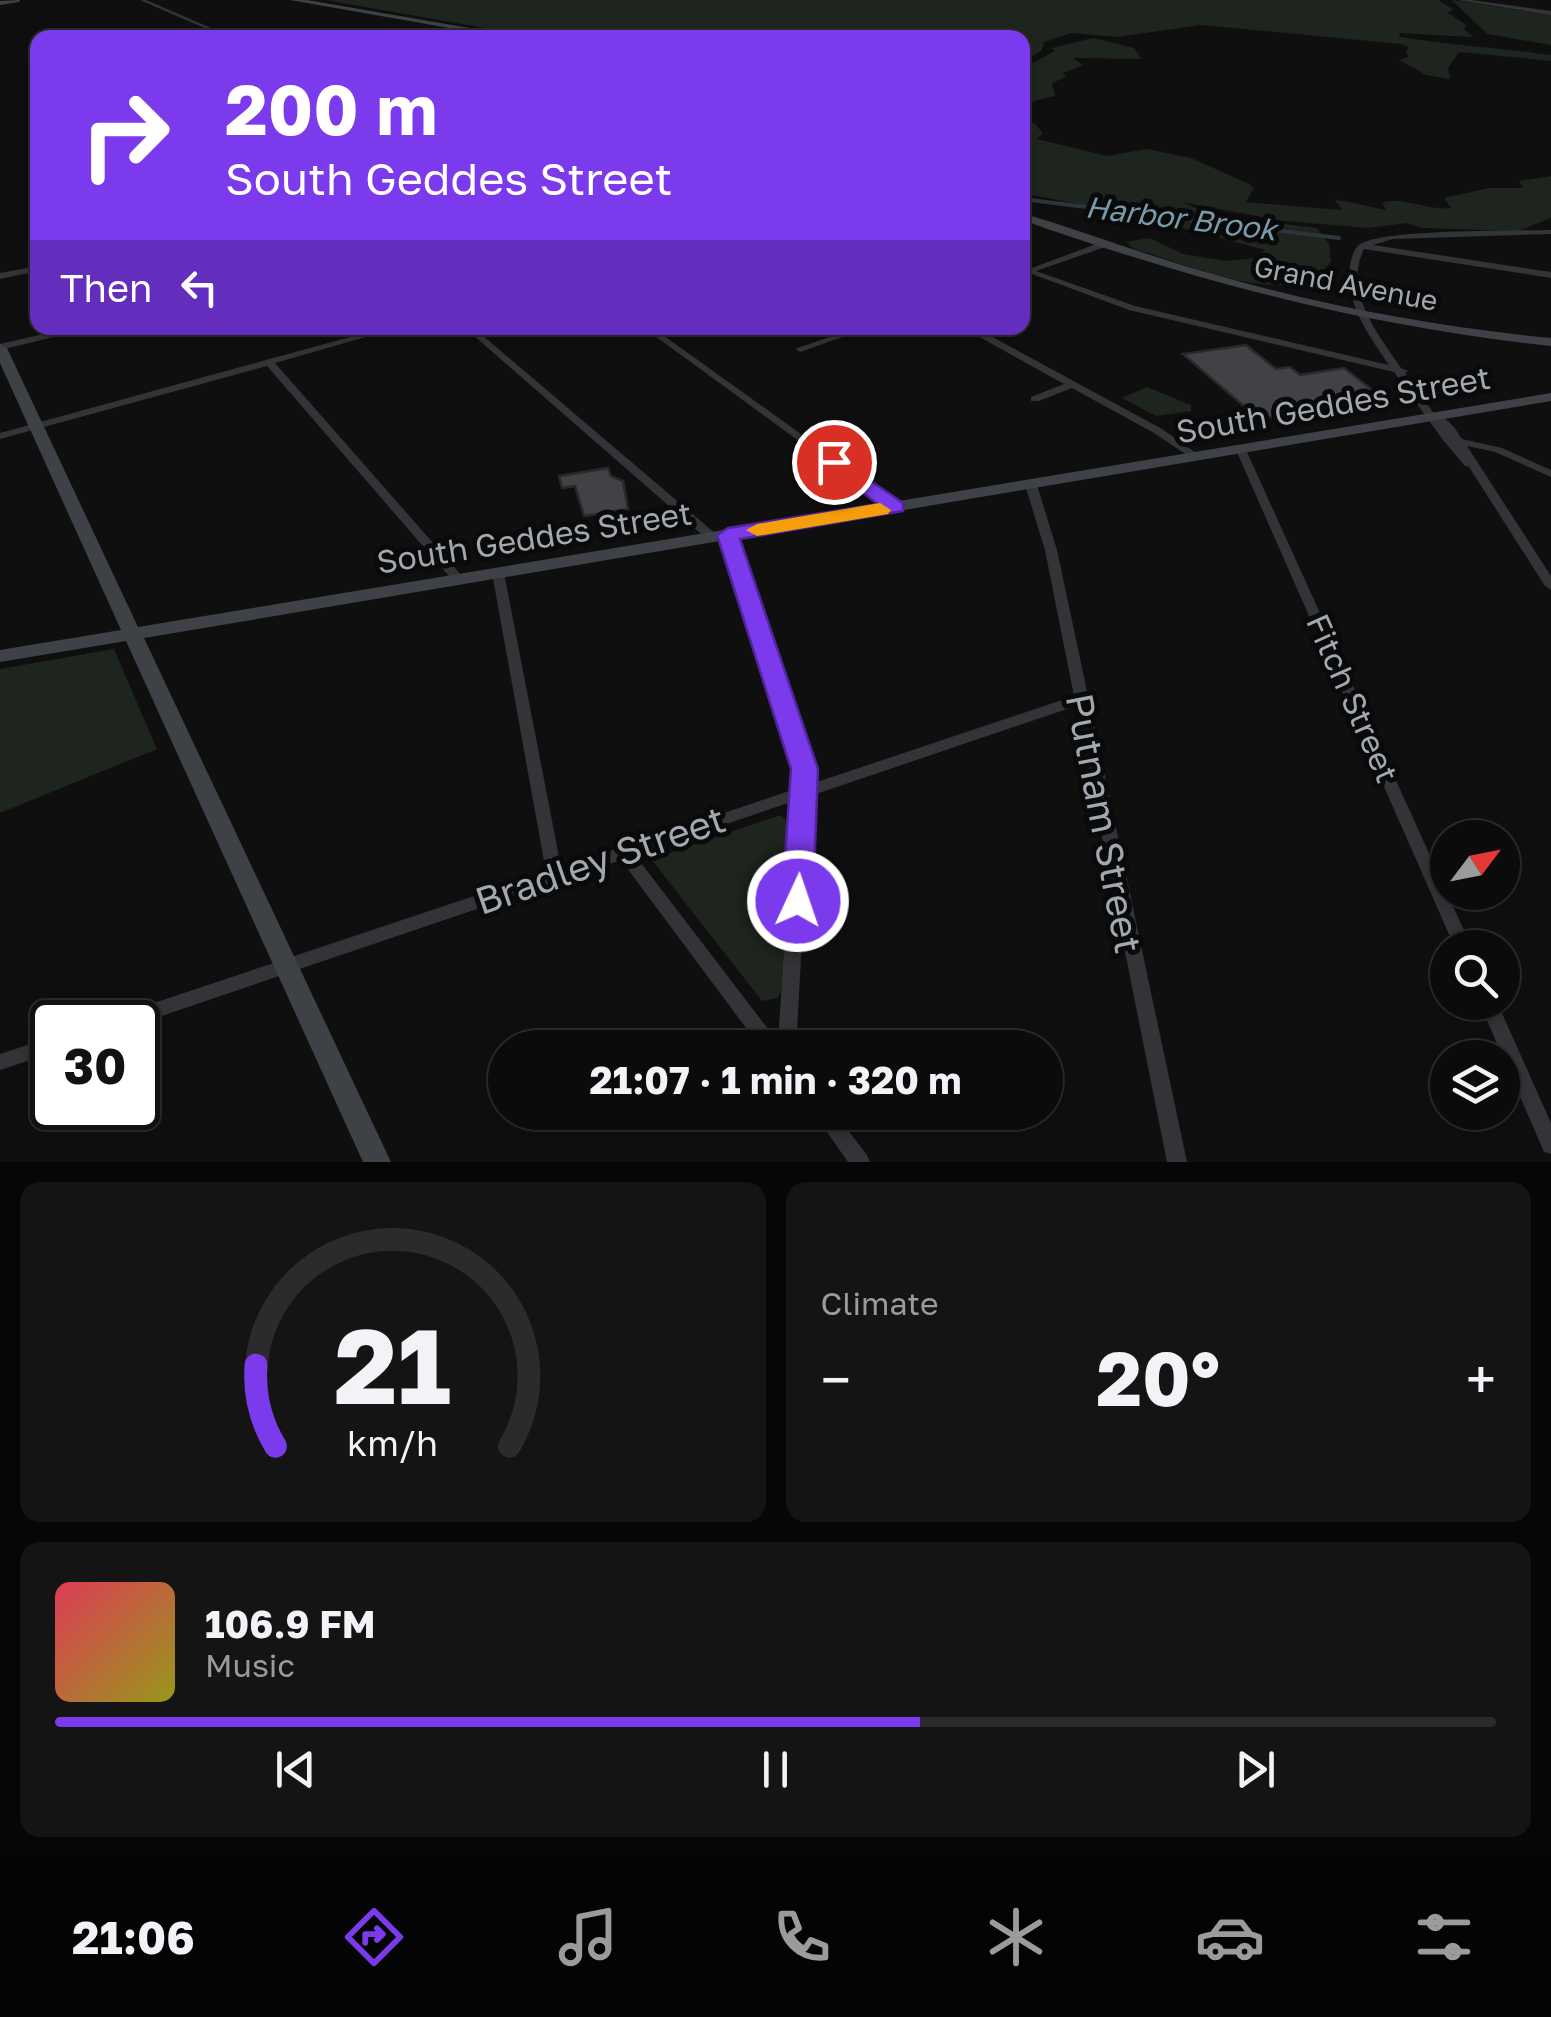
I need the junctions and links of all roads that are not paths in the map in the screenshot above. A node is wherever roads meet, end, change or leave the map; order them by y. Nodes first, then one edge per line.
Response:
1 (16, 0) edge
2 (294, 0) edge
3 (1460, 0) edge
4 (0, 3) edge
5 (1551, 13) edge
6 (476, 30) edge
7 (1030, 219) edge
8 (1551, 232) edge
9 (1102, 245) junction
10 (1362, 246) junction
11 (30, 270) edge
12 (1030, 270) edge
13 (1030, 274) edge
14 (1551, 275) edge
15 (0, 276) edge
16 (1362, 315) junction
17 (52, 335) edge
18 (367, 335) edge
19 (476, 335) edge
20 (658, 335) edge
21 (842, 335) edge
22 (983, 335) edge
23 (1551, 342) edge
24 (0, 348) edge
25 (800, 349) dead end
26 (269, 362) junction
27 (1402, 371) junction
28 (1072, 384) junction
29 (1551, 397) edge
30 (1035, 399) dead end
31 (1435, 417) junction
32 (35, 426) junction
33 (0, 436) edge
34 (1458, 442) junction
35 (1240, 450) junction
36 (1197, 457) junction
37 (1469, 464) junction
38 (1551, 474) edge
39 (1031, 484) junction
40 (896, 507) junction
41 (720, 536) junction
42 (498, 573) junction
43 (458, 580) junction
44 (1551, 586) edge
45 (133, 634) junction
46 (0, 656) edge
47 (1081, 699) junction
48 (803, 791) junction
49 (624, 851) junction
50 (554, 874) junction
51 (1456, 930) edge
52 (286, 966) junction
53 (160, 1009) edge
54 (1496, 1020) edge
55 (758, 1030) edge
56 (788, 1030) edge
57 (30, 1052) edge
58 (0, 1062) edge
59 (836, 1130) edge
60 (1551, 1144) edge
61 (377, 1162) edge
62 (860, 1162) edge
63 (1177, 1162) edge

1 - 4 main road
2 - 6 main road
3 - 5 street
7 - 9 main road, Grand Avenue
8 - 10 street
9 - 12 street
9 - 16 main road, Grand Avenue
10 - 14 street
10 - 16 street
11 - 15 street
13 - 27 street
16 - 23 main road, Grand Avenue
16 - 27 street
17 - 24 street
18 - 26 street
19 - 41 street
20 - 40 street
21 - 25 street
22 - 28 street
24 - 32 main road
26 - 32 street
26 - 43 street
27 - 31 street
28 - 30 street
28 - 36 street
29 - 31 main road, South Geddes Street
31 - 34 street
31 - 35 main road, South Geddes Street
31 - 37 street
32 - 33 street
32 - 45 main road
34 - 37 street
34 - 38 street
35 - 36 main road, South Geddes Street
35 - 51 street, Fitch Street
36 - 39 main road, South Geddes Street
37 - 44 street
39 - 40 main road, South Geddes Street
39 - 47 street, Putnam Street
40 - 41 main road, South Geddes Street
41 - 42 main road, South Geddes Street
41 - 48 street
42 - 43 main road, South Geddes Street
42 - 50 street
43 - 45 main road, South Geddes Street
45 - 46 main road, South Geddes Street
45 - 52 main road
47 - 48 street, Bradley Street
47 - 63 street, Putnam Street
48 - 49 street, Bradley Street
48 - 56 street
49 - 50 street, Bradley Street
49 - 55 street
50 - 52 street, Bradley Street
52 - 53 street, Bradley Street
52 - 61 main road
54 - 60 street
57 - 58 street
59 - 62 street

